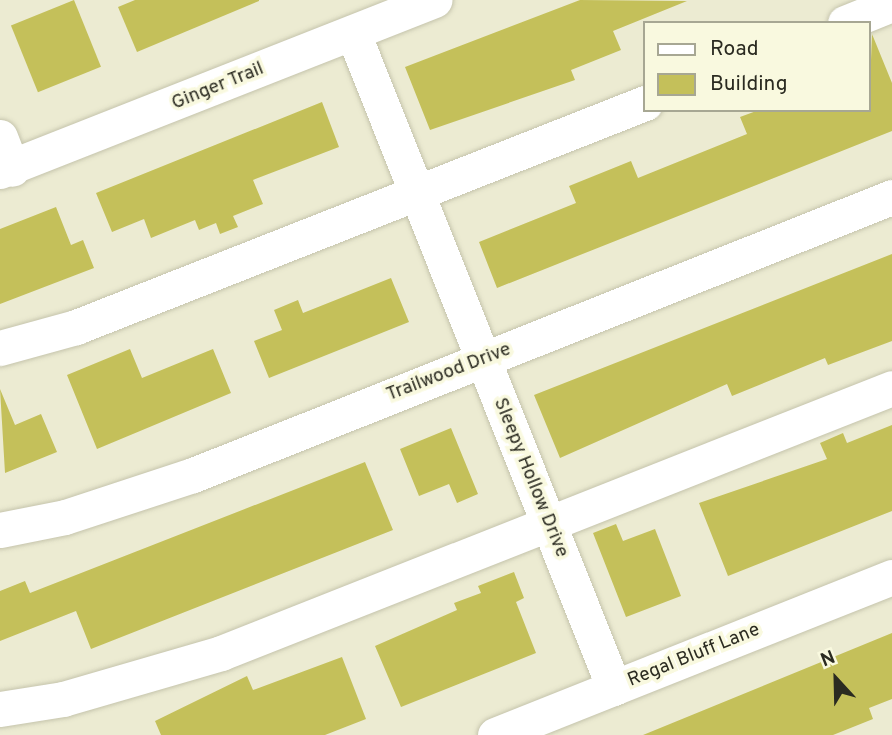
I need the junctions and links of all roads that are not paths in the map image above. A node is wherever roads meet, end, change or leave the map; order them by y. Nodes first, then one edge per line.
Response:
1 (435, 0) edge
2 (892, 4) edge
3 (850, 21) edge
4 (353, 33) junction
5 (644, 103) edge
6 (4, 159) edge
7 (417, 193) junction
8 (892, 197) edge
9 (0, 348) edge
10 (483, 360) junction
11 (892, 388) edge
12 (547, 522) junction
13 (0, 530) edge
14 (892, 577) edge
15 (614, 688) junction
16 (0, 709) edge
17 (495, 735) edge

1 - 4 street, Ginger Trail
2 - 3 street
4 - 6 street, Ginger Trail
4 - 7 street, Sleepy Hollow Drive
5 - 7 street
7 - 9 street
7 - 10 street, Sleepy Hollow Drive
8 - 10 street, Trailwood Drive
10 - 12 street, Sleepy Hollow Drive
10 - 13 street, Trailwood Drive
11 - 12 street
12 - 15 street, Sleepy Hollow Drive
12 - 16 street
14 - 15 street, Regal Bluff Lane
15 - 17 street, Regal Bluff Lane

